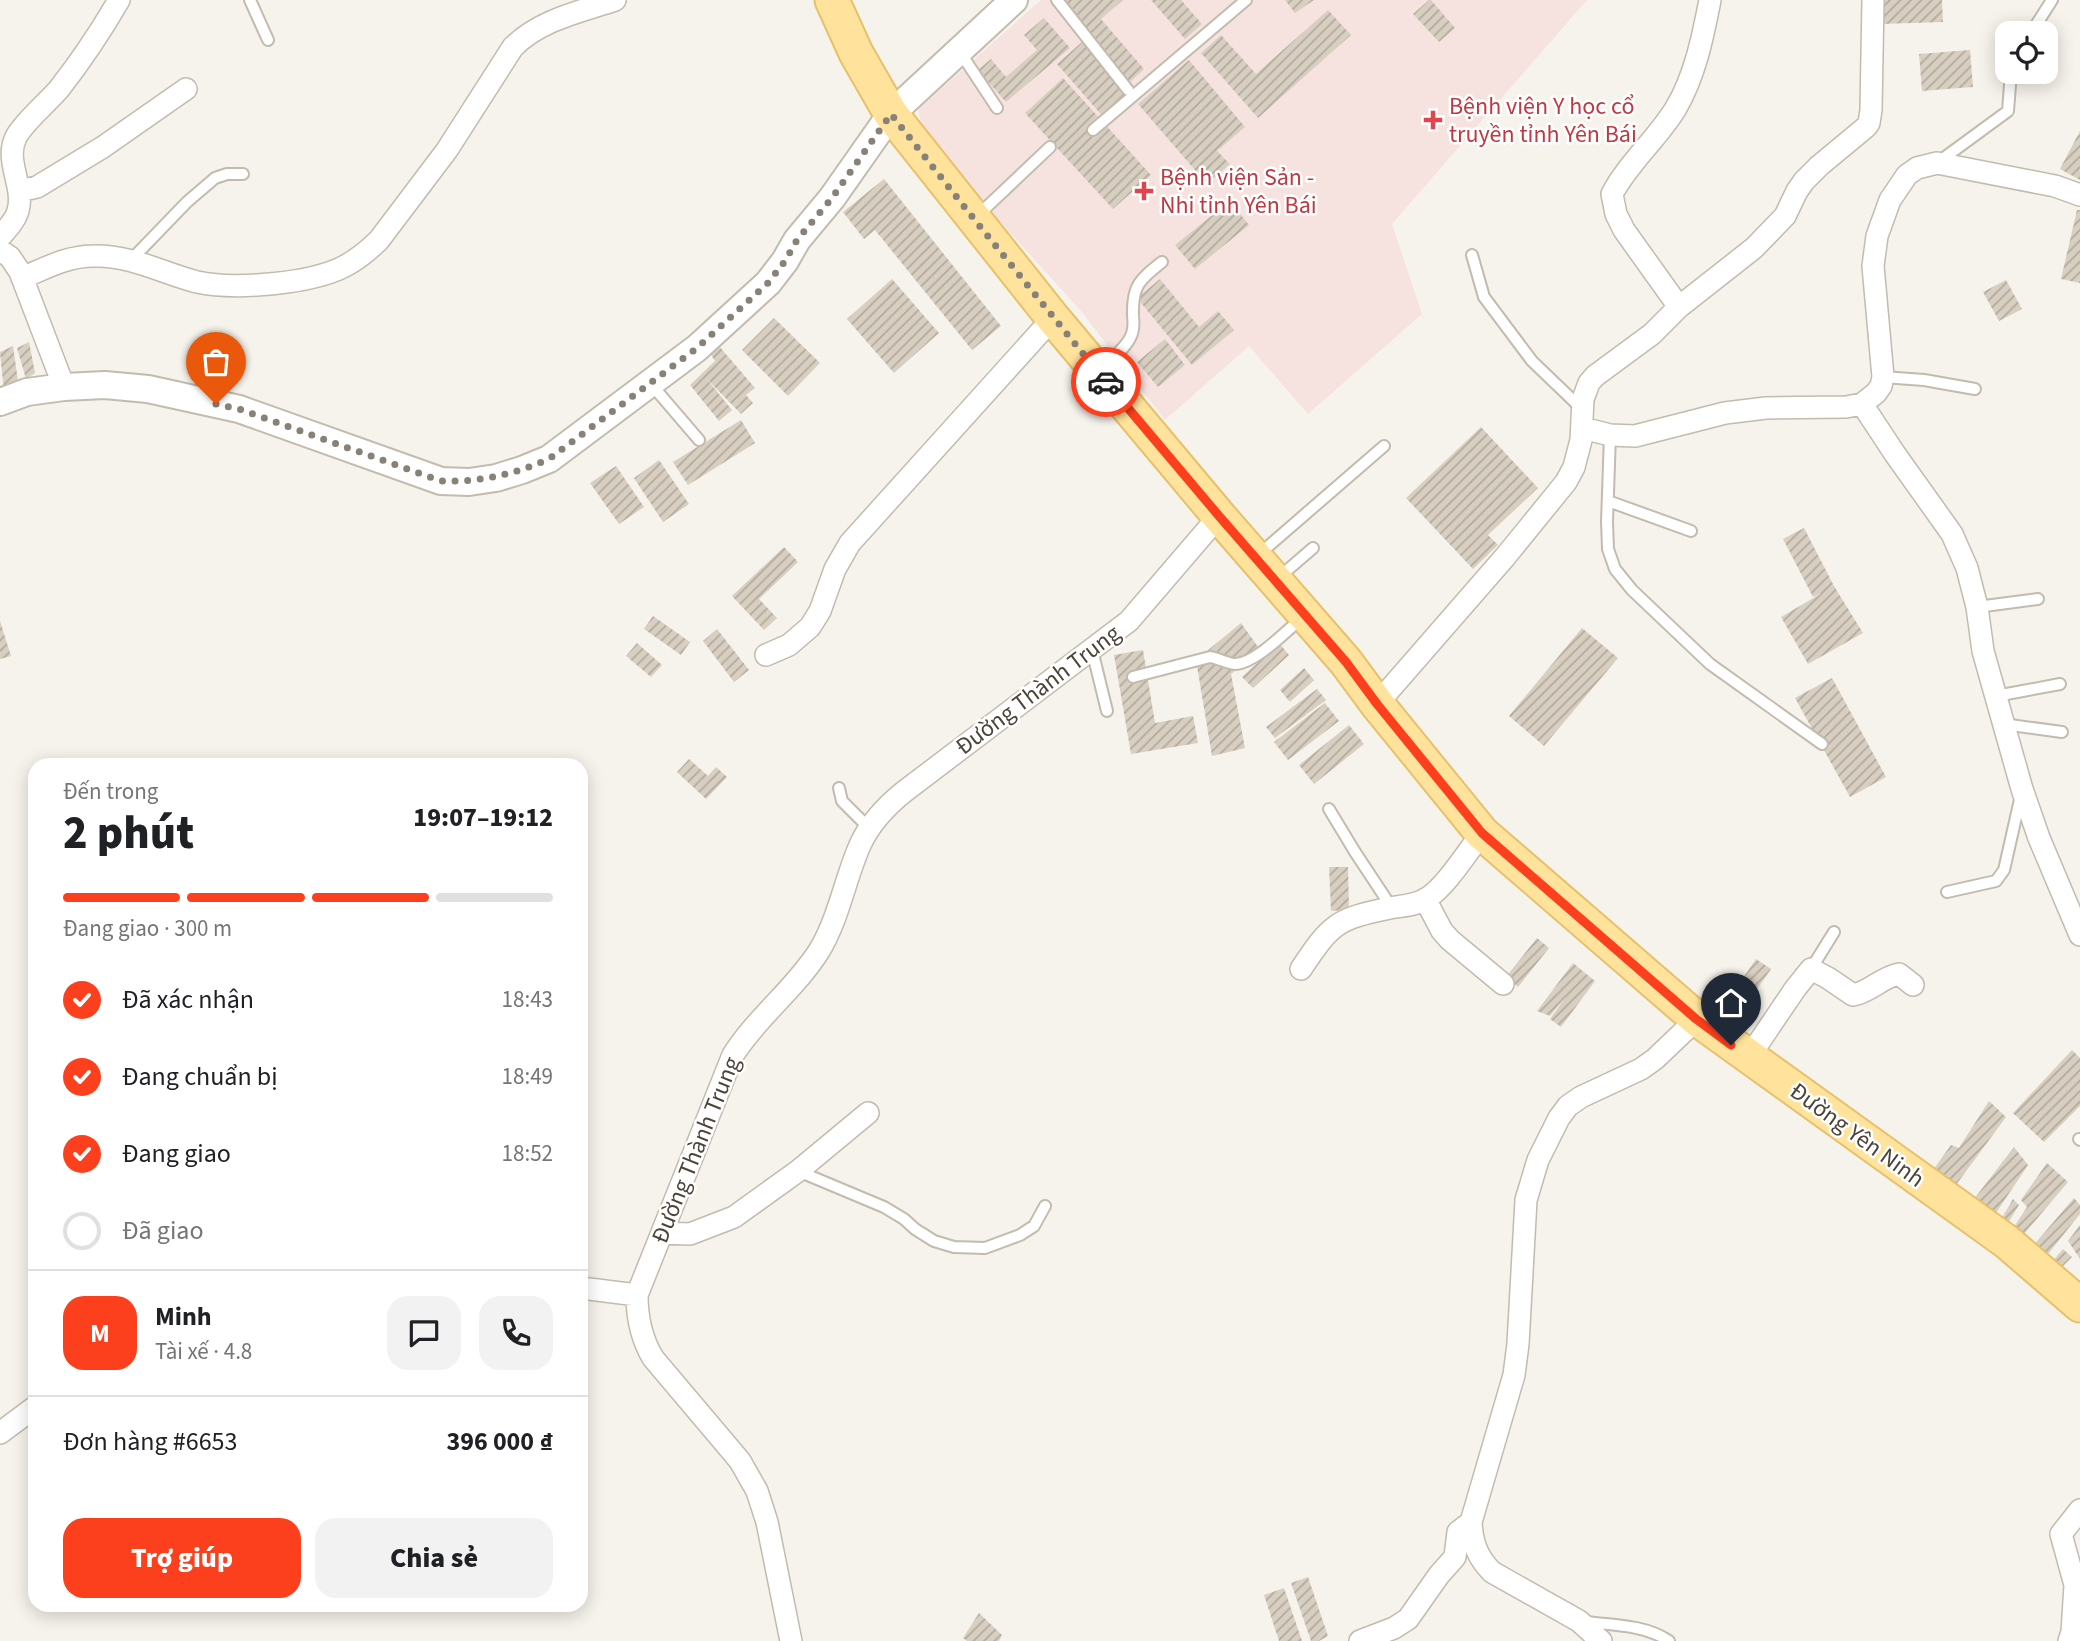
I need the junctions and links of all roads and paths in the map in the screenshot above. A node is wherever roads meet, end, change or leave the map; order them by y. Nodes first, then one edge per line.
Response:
1 (119, 0) edge
2 (250, 0) edge
3 (615, 0) edge
4 (1014, 0) edge
5 (1057, 0) edge
6 (1247, 0) edge
7 (1710, 0) edge
8 (1873, 0) edge
9 (2052, 0) edge
10 (829, 4) edge
11 (2039, 21) edge
12 (268, 40) dead end
13 (958, 50) junction
14 (2010, 84) edge
15 (186, 89) dead end
16 (1128, 90) dead end
17 (997, 108) dead end
18 (891, 114) junction
19 (1093, 130) dead end
20 (1050, 147) dead end
21 (1937, 163) junction
22 (243, 174) dead end
23 (19, 191) junction
24 (2080, 195) edge
25 (974, 219) junction
26 (0, 237) edge
27 (0, 250) edge
28 (1472, 255) dead end
29 (131, 260) junction
30 (1162, 262) dead end
31 (22, 278) junction
32 (1679, 307) junction
33 (1053, 318) junction
34 (1098, 371) junction
35 (1883, 377) junction
36 (652, 384) junction
37 (64, 387) junction
38 (1975, 388) dead end
39 (0, 402) edge
40 (1862, 404) junction
41 (1583, 419) junction
42 (1610, 435) junction
43 (699, 440) dead end
44 (1384, 446) dead end
45 (1608, 501) junction
46 (1219, 516) junction
47 (1691, 531) dead end
48 (1313, 548) dead end
49 (1265, 570) junction
50 (2038, 598) dead end
51 (1977, 607) junction
52 (1305, 616) junction
53 (1092, 650) junction
54 (766, 655) dead end
55 (1133, 677) dead end
56 (2060, 684) dead end
57 (1996, 696) junction
58 (1377, 704) junction
59 (1107, 711) dead end
60 (2003, 724) junction
61 (2062, 732) dead end
62 (1822, 744) dead end
63 (839, 788) dead end
64 (2022, 789) junction
65 (1329, 810) dead end
66 (869, 828) junction
67 (1482, 833) junction
68 (1947, 892) dead end
69 (1425, 899) junction
70 (1392, 908) junction
71 (1834, 932) dead end
72 (2080, 935) edge
73 (1301, 969) dead end
74 (1811, 969) junction
75 (1503, 984) dead end
76 (1913, 985) dead end
77 (1696, 1019) junction
78 (1749, 1057) junction
79 (868, 1113) dead end
80 (799, 1171) junction
81 (1045, 1206) dead end
82 (662, 1233) junction
83 (588, 1289) edge
84 (637, 1295) junction
85 (2080, 1305) edge
86 (28, 1412) edge
87 (0, 1433) edge
88 (2080, 1510) edge
89 (1471, 1522) junction
90 (1579, 1621) junction
91 (791, 1641) edge
92 (1360, 1641) edge
93 (1601, 1641) edge
94 (1669, 1641) edge
95 (2069, 1641) edge

1 - 23 street
2 - 12 lane
3 - 29 street
4 - 13 street
5 - 16 lane
6 - 19 lane
7 - 32 street
8 - 32 street
9 - 11 lane
10 - 18 main road, Đường Yên Ninh
13 - 17 lane
13 - 18 street
14 - 21 lane
15 - 23 street
18 - 25 main road, Đường Yên Ninh
18 - 36 street
20 - 25 lane
21 - 24 street
21 - 35 street
22 - 29 lane
23 - 26 street
25 - 33 main road, Đường Yên Ninh
27 - 31 street
28 - 41 lane
29 - 31 street
30 - 34 lane
31 - 37 street
32 - 41 street
33 - 34 main road, Đường Yên Ninh
33 - 54 street
34 - 46 main road, Đường Yên Ninh
35 - 38 lane
35 - 40 street
36 - 37 street
36 - 43 lane
37 - 39 street
40 - 42 street
40 - 51 street
41 - 42 street
41 - 58 street
42 - 45 lane
44 - 49 lane
45 - 47 lane
45 - 62 lane
46 - 49 main road, Đường Yên Ninh
46 - 53 street, Đường Thành Trung
48 - 49 lane
49 - 52 main road, Đường Yên Ninh
50 - 51 lane
51 - 57 street
52 - 55 lane
52 - 58 main road, Đường Yên Ninh
53 - 59 lane
53 - 66 street, Đường Thành Trung
56 - 57 lane
57 - 60 street
58 - 67 main road, Đường Yên Ninh
60 - 61 lane
60 - 64 street
63 - 66 lane
64 - 68 lane
64 - 72 street
65 - 70 lane
66 - 82 street, Đường Thành Trung
67 - 69 street
67 - 77 main road, Đường Yên Ninh
69 - 70 street
69 - 75 street
70 - 73 street
71 - 74 lane
74 - 76 street
74 - 78 street
77 - 78 main road, Đường Yên Ninh
77 - 89 street
78 - 85 main road, Đường Yên Ninh
79 - 80 street
80 - 81 lane
80 - 82 street
82 - 84 street, Đường Thành Trung
83 - 84 street
84 - 91 street, Đường Thành Trung
86 - 87 street
88 - 95 street
89 - 90 street
89 - 92 street
90 - 93 street
90 - 94 lane

